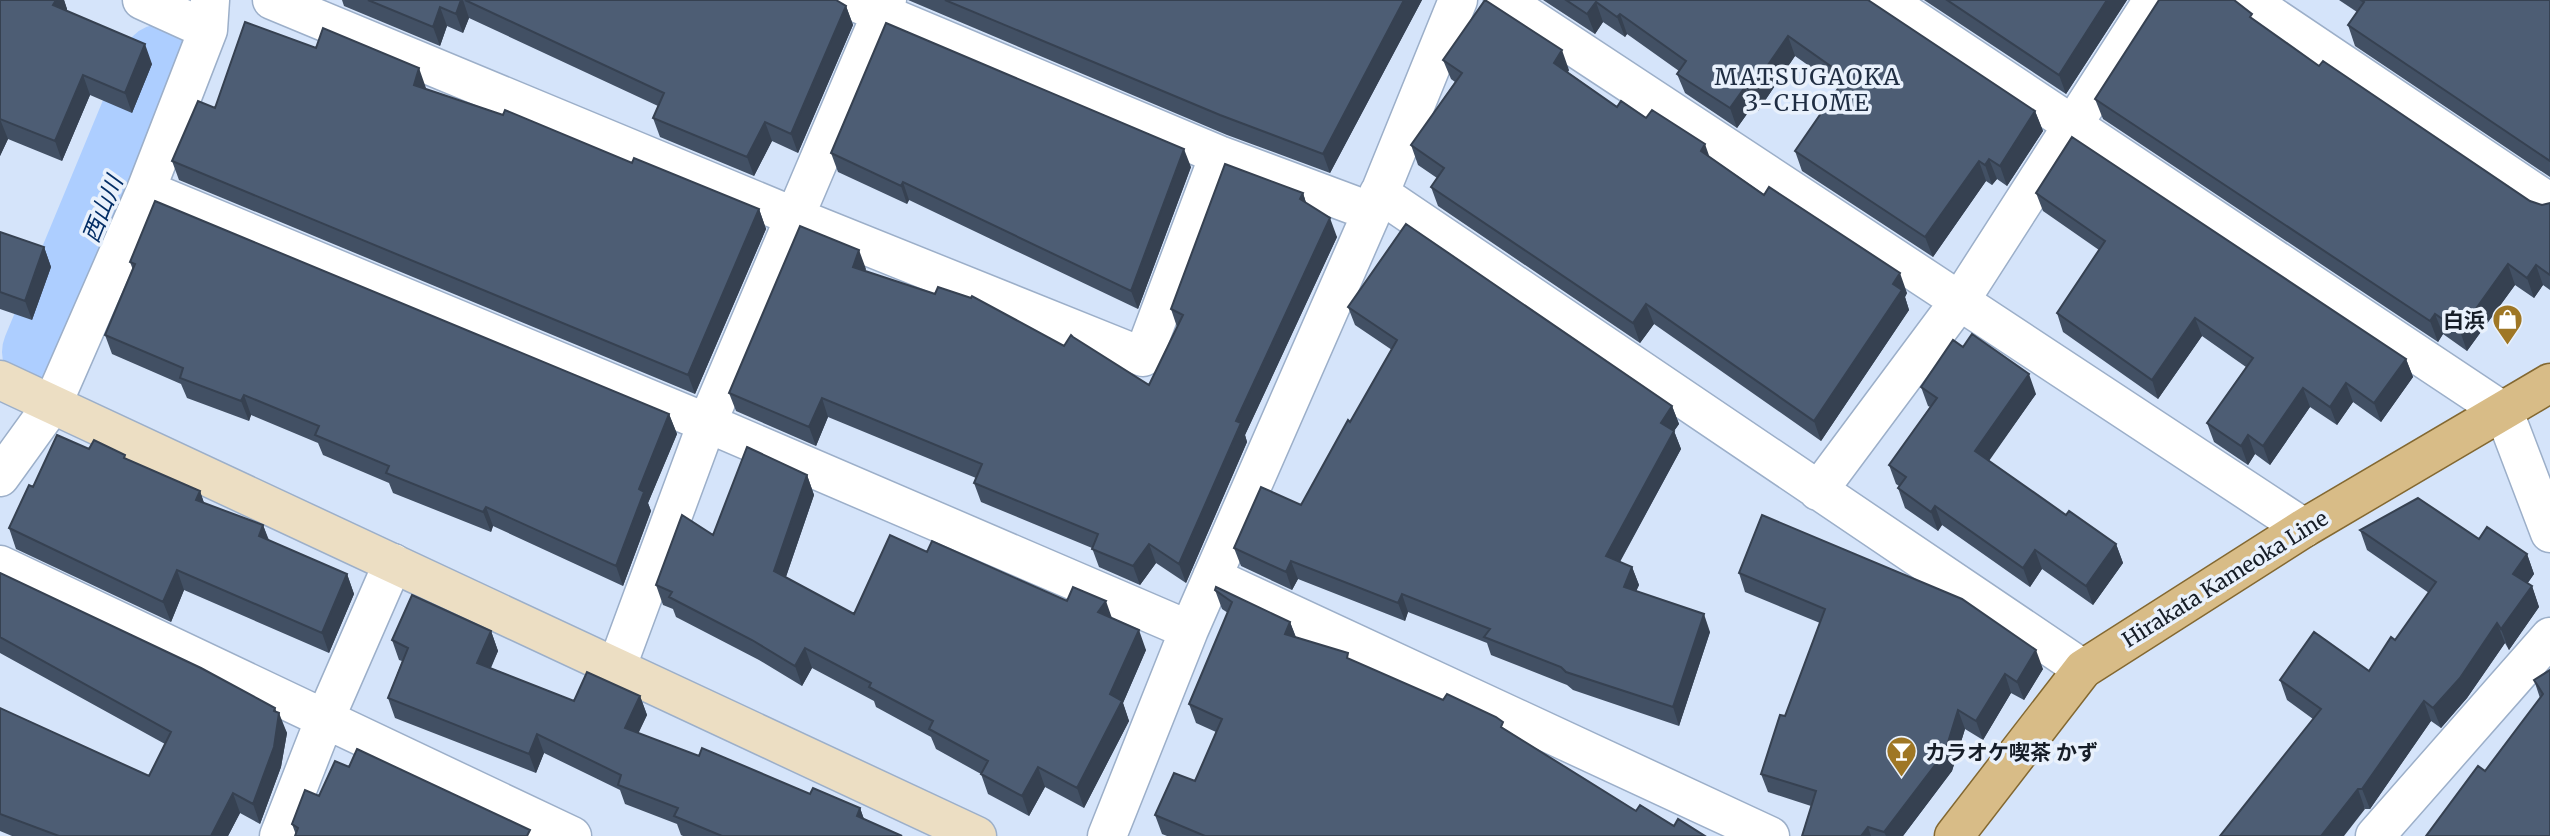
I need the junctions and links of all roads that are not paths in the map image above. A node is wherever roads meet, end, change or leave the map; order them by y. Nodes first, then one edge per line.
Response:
1 (142, 0) edge
2 (272, 0) edge
3 (1503, 0) edge
4 (1885, 0) edge
5 (2153, 0) edge
6 (2248, 0) edge
7 (1449, 3) edge
8 (873, 4) edge
9 (209, 15) edge
10 (2076, 125) junction
11 (1219, 155) junction
12 (146, 190) junction
13 (1376, 203) junction
14 (2550, 203) edge
15 (795, 217) junction
16 (1961, 299) junction
17 (0, 380) edge
18 (2550, 383) edge
19 (52, 405) junction
20 (2504, 412) junction
21 (707, 423) junction
22 (0, 477) edge
23 (1818, 491) junction
24 (2304, 528) junction
25 (2550, 534) edge
26 (393, 564) junction
27 (0, 565) edge
28 (1212, 577) junction
29 (1189, 630) junction
30 (2550, 637) edge
31 (616, 669) junction
32 (2083, 670) junction
33 (324, 720) junction
34 (279, 836) edge
35 (572, 836) edge
36 (977, 836) edge
37 (1107, 836) edge
38 (1770, 836) edge
39 (1954, 836) edge
40 (2375, 836) edge

1 - 9 street
2 - 15 street
3 - 16 street
4 - 10 street
5 - 10 street
6 - 14 street
7 - 13 street
8 - 11 street
8 - 15 street
9 - 12 street
10 - 16 street
10 - 20 street
11 - 13 street
11 - 15 street
12 - 19 street
12 - 21 street
13 - 23 street
13 - 28 street
15 - 21 street
16 - 23 street
16 - 24 street
17 - 19 street
18 - 20 main road, Hirakata Kameoka Line
19 - 22 street
19 - 26 street
20 - 24 main road, Hirakata Kameoka Line
20 - 25 street
21 - 29 street
21 - 31 street
23 - 32 street
24 - 32 main road, Hirakata Kameoka Line
26 - 31 street
26 - 33 street
27 - 33 street
28 - 29 street
28 - 38 street
29 - 37 street
30 - 40 street
31 - 36 street
32 - 39 main road, Hirakata Kameoka Line
33 - 34 street
33 - 35 street

